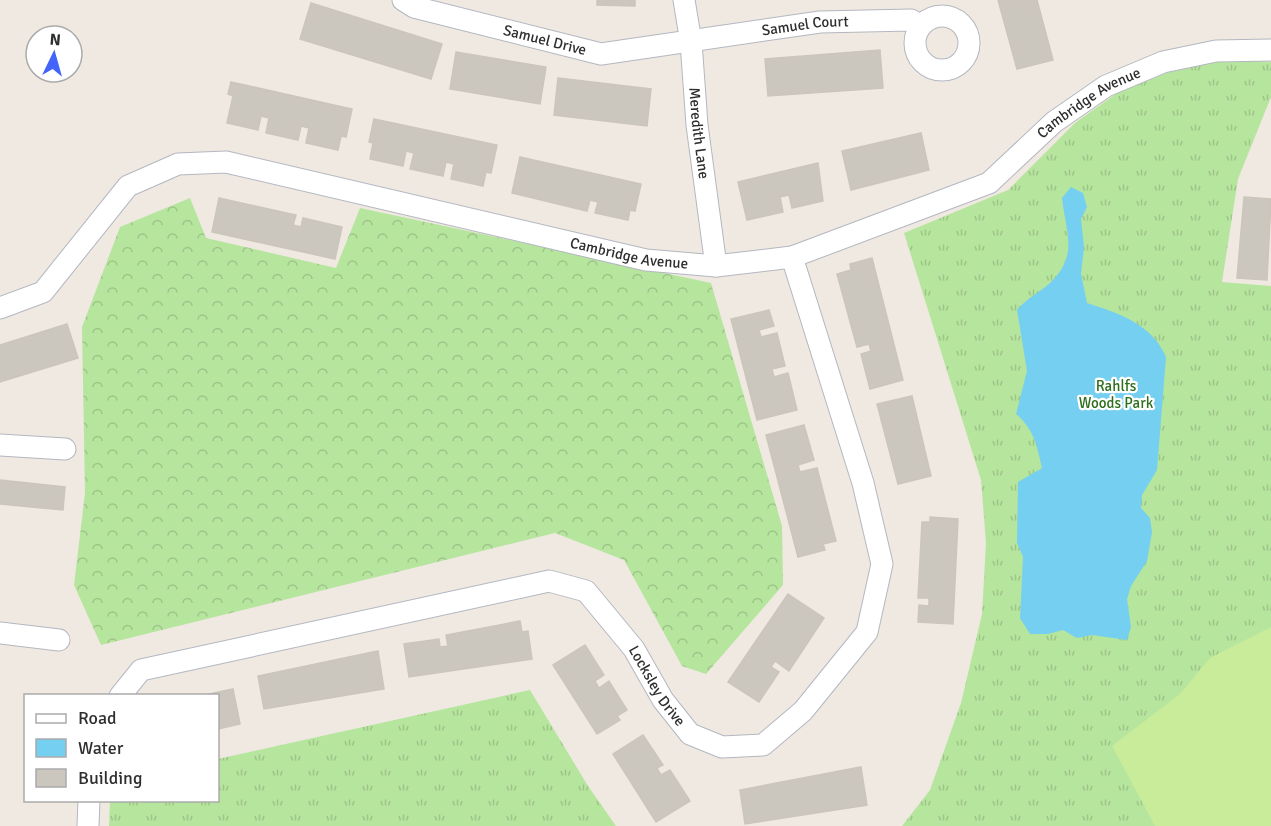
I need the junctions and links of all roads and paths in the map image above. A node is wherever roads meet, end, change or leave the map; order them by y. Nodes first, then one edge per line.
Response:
1 (403, 0) edge
2 (684, 0) edge
3 (920, 25) dead end
4 (691, 42) junction
5 (1271, 50) edge
6 (792, 257) junction
7 (716, 266) junction
8 (0, 308) edge
9 (0, 445) edge
10 (65, 449) dead end
11 (0, 633) edge
12 (59, 640) dead end
13 (122, 694) edge
14 (89, 802) edge
15 (88, 826) edge

1 - 4 street, Samuel Drive
2 - 4 street, Meredith Lane
3 - 4 street, Samuel Court
4 - 7 street, Meredith Lane
5 - 6 street, Cambridge Avenue
6 - 7 street, Cambridge Avenue
6 - 13 street, Locksley Drive
7 - 8 street, Cambridge Avenue
9 - 10 street
11 - 12 street
14 - 15 street

